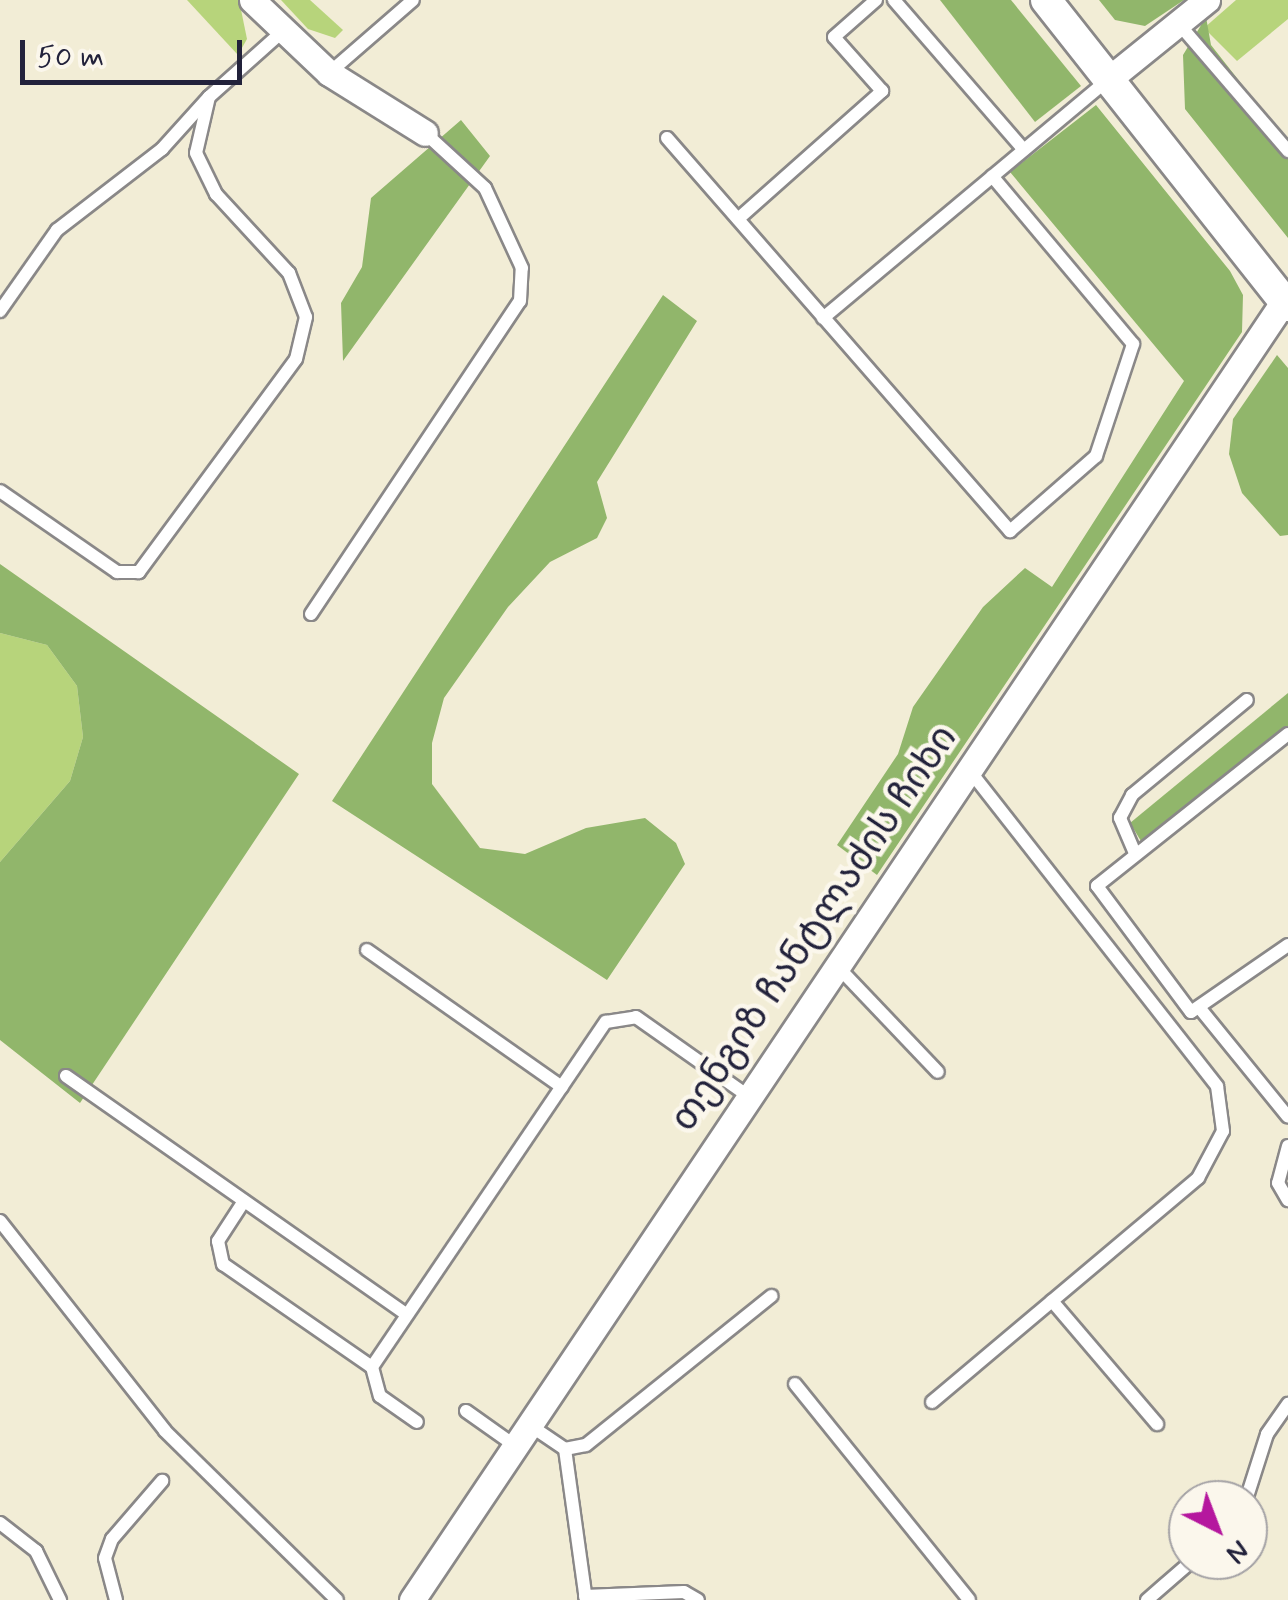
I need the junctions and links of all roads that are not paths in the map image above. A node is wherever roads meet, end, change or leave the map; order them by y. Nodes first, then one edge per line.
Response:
1 (252, 0) edge
2 (413, 0) edge
3 (876, 0) edge
4 (894, 0) edge
5 (1046, 0) edge
6 (1207, 0) edge
7 (1178, 24) junction
8 (282, 32) junction
9 (328, 73) junction
10 (1109, 80) junction
11 (208, 97) junction
12 (425, 133) joint
13 (1283, 134) edge
14 (668, 138) dead end
15 (1024, 150) junction
16 (1288, 151) edge
17 (992, 176) junction
18 (738, 219) junction
19 (1286, 304) edge
20 (0, 311) edge
21 (824, 318) junction
22 (0, 492) edge
23 (311, 614) dead end
24 (1247, 700) dead end
25 (1288, 734) edge
26 (968, 767) junction
27 (1134, 851) junction
28 (1288, 945) edge
29 (367, 950) dead end
30 (836, 964) junction
31 (1202, 1012) junction
32 (938, 1072) dead end
33 (66, 1076) dead end
34 (562, 1087) junction
35 (748, 1096) junction
36 (1288, 1118) edge
37 (1288, 1146) edge
38 (244, 1200) junction
39 (1288, 1200) edge
40 (0, 1221) edge
41 (772, 1296) dead end
42 (1052, 1300) junction
43 (407, 1315) junction
44 (372, 1367) junction
45 (795, 1384) dead end
46 (932, 1402) dead end
47 (1288, 1404) edge
48 (466, 1411) dead end
49 (416, 1422) dead end
50 (1157, 1424) dead end
51 (521, 1434) junction
52 (565, 1450) junction
53 (1252, 1480) edge
54 (162, 1481) dead end
55 (0, 1523) edge
56 (1170, 1580) edge
57 (586, 1598) edge
58 (60, 1600) edge
59 (116, 1600) edge
60 (337, 1600) edge
61 (412, 1600) edge
62 (698, 1600) edge
63 (970, 1600) edge
64 (1147, 1600) edge

1 - 8 street
2 - 9 lane
3 - 18 lane
4 - 15 lane
5 - 10 street
6 - 7 street
7 - 10 street
7 - 13 lane
8 - 9 street
8 - 11 lane
9 - 12 street
10 - 15 lane
10 - 19 street
11 - 20 lane
11 - 22 lane
12 - 23 lane
13 - 16 lane
14 - 18 lane
15 - 17 lane
17 - 21 lane
17 - 21 lane
18 - 21 lane
19 - 26 street, თენგიზ ჩანტლაძის ჩიხი
24 - 27 lane
25 - 27 lane
26 - 30 street, თენგიზ ჩანტლაძის ჩიხი
26 - 42 lane
27 - 31 lane
28 - 31 lane
29 - 34 lane
30 - 32 lane
30 - 35 street, თენგიზ ჩანტლაძის ჩიხი
31 - 36 lane
33 - 38 lane
34 - 35 lane
34 - 43 lane
35 - 51 street, თენგიზ ჩანტლაძის ჩიხი
37 - 39 lane
38 - 43 lane
38 - 44 lane
40 - 60 lane
41 - 52 lane
42 - 46 lane
42 - 50 lane
43 - 44 lane
44 - 49 lane
45 - 63 lane
47 - 53 lane
48 - 51 lane
51 - 52 lane
51 - 61 street, თენგიზ ჩანტლაძის ჩიხი
52 - 57 lane
54 - 59 lane
55 - 58 lane
56 - 64 lane
57 - 62 lane

